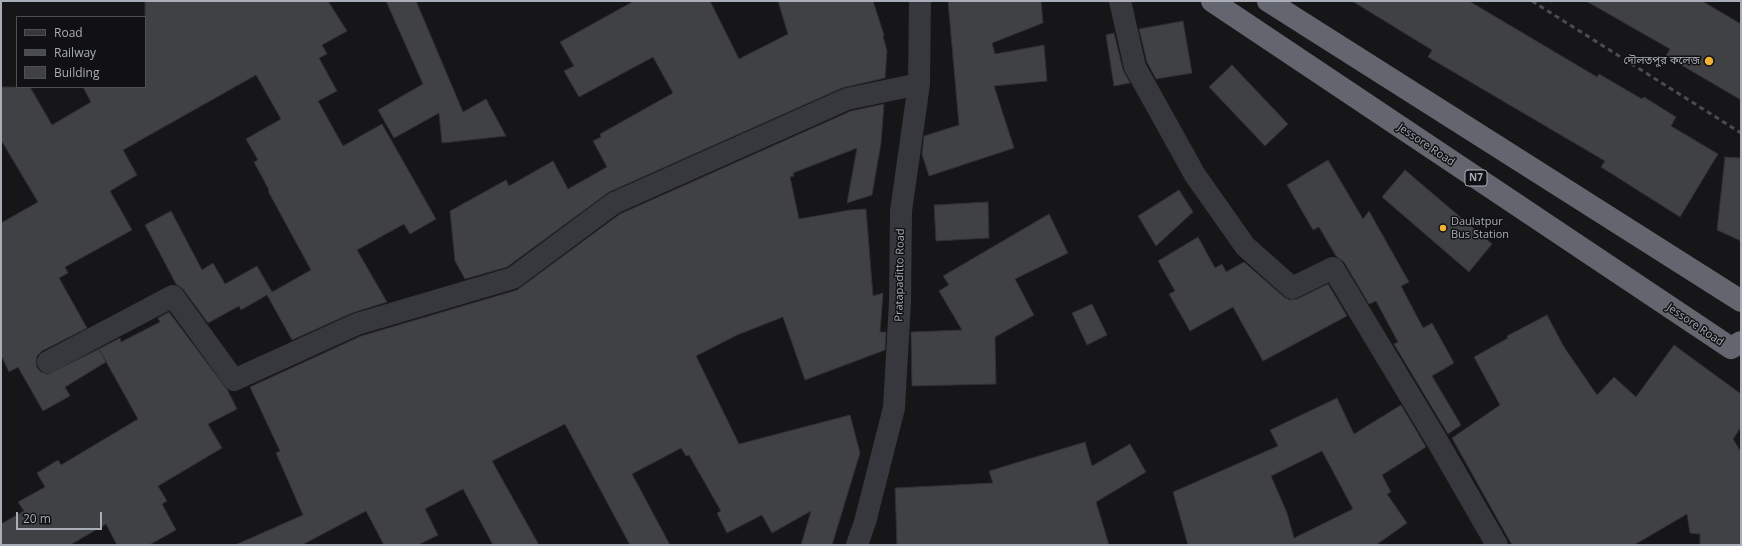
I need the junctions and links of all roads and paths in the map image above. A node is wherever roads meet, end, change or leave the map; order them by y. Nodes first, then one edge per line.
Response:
1 (920, 1) edge
2 (1120, 1) edge
3 (1212, 1) edge
4 (1268, 1) edge
5 (919, 84) junction
6 (1741, 301) edge
7 (1741, 342) edge
8 (48, 362) dead end
9 (857, 545) edge
10 (1497, 545) edge

1 - 5 street, Pratapaditto Road
2 - 10 street
3 - 7 highway, Jessore Road / N7
4 - 6 highway
5 - 8 street
5 - 9 street, Pratapaditto Road

